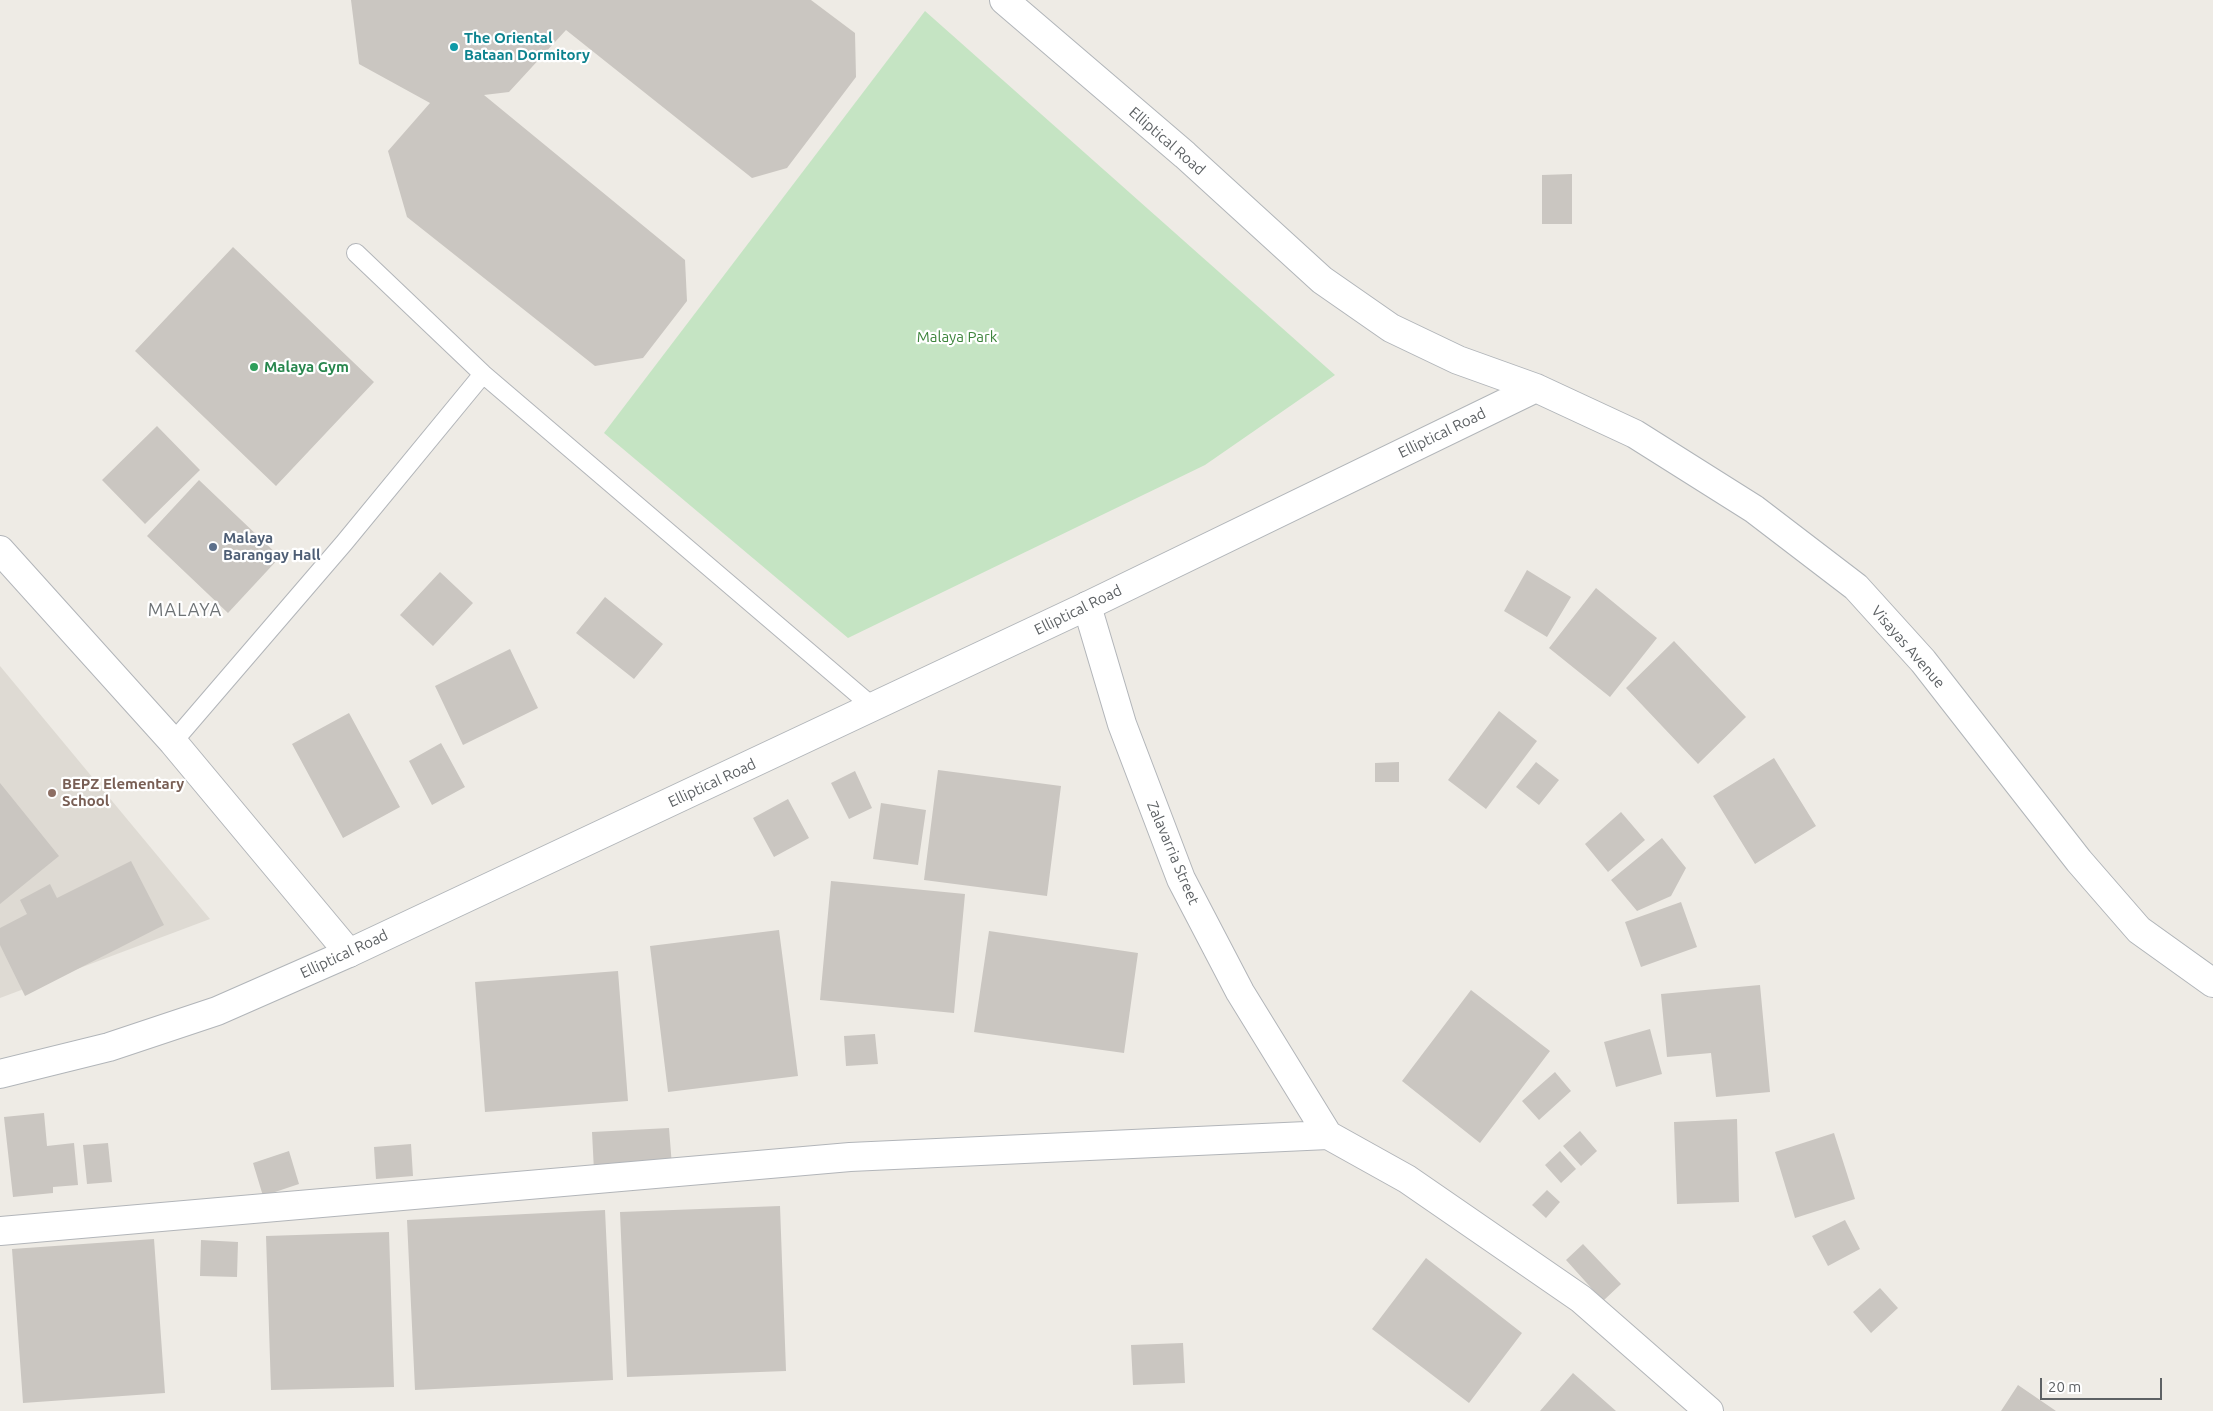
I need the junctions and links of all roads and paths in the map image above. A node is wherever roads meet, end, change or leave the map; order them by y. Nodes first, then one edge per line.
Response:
1 (1004, 0) edge
2 (356, 253) dead end
3 (483, 374) junction
4 (1536, 388) junction
5 (0, 550) edge
6 (1087, 606) junction
7 (873, 707) junction
8 (173, 742) junction
9 (348, 953) junction
10 (2213, 983) edge
11 (0, 1074) edge
12 (1328, 1135) junction
13 (0, 1231) edge
14 (1709, 1411) edge

1 - 4 street, Elliptical Road
2 - 3 lane
3 - 7 lane
3 - 8 lane
4 - 6 street, Elliptical Road
4 - 10 street, Visayas Avenue
5 - 8 street
6 - 7 street, Elliptical Road
6 - 12 street, Zalavarria Street
7 - 9 street, Elliptical Road
8 - 9 street
9 - 11 street, Elliptical Road
12 - 13 street
12 - 14 street

